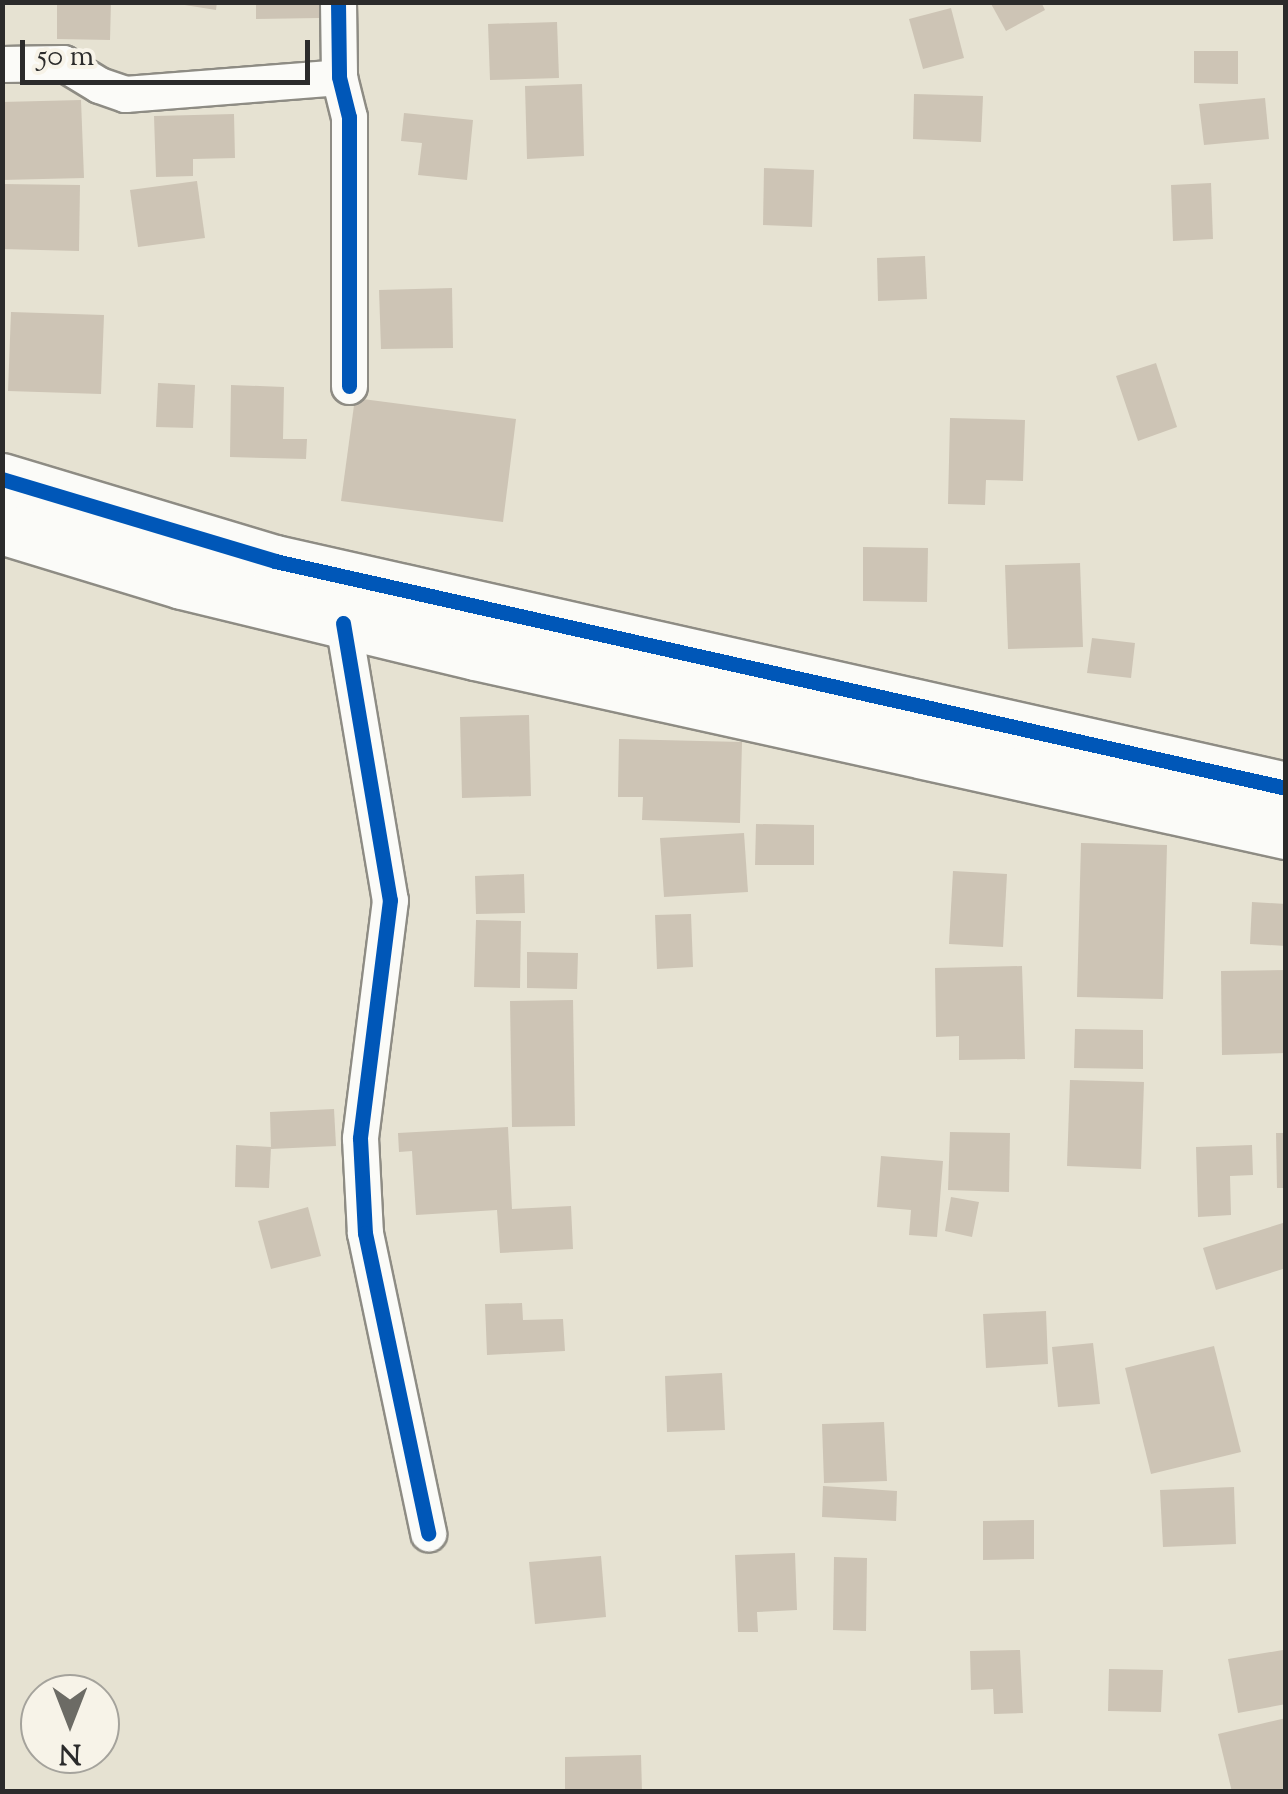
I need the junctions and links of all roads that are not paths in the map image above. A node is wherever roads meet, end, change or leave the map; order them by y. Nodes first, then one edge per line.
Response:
1 (338, 2) edge
2 (2, 64) edge
3 (339, 77) junction
4 (349, 386) dead end
5 (2, 479) edge
6 (2, 529) edge
7 (326, 603) junction
8 (1286, 788) edge
9 (1286, 834) edge
10 (428, 1532) dead end

1 - 3 street
2 - 3 street
3 - 4 street
5 - 7 street
6 - 7 street
7 - 8 street
7 - 9 street
7 - 10 street

